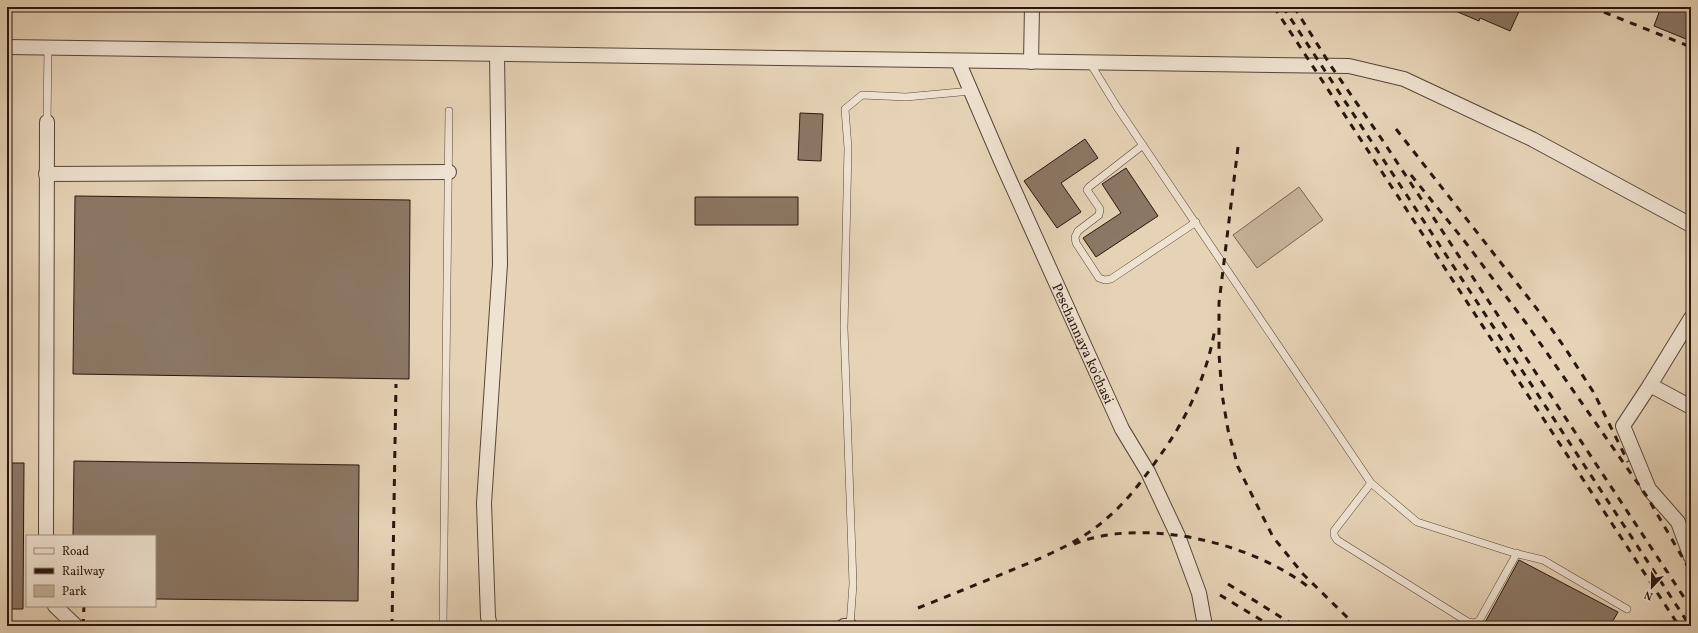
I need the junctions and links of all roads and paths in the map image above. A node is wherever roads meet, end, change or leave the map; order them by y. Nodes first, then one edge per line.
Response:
1 (1032, 7) edge
2 (7, 47) edge
3 (48, 47) junction
4 (497, 54) junction
5 (958, 61) junction
6 (1031, 62) junction
7 (1090, 62) junction
8 (971, 90) junction
9 (449, 111) dead end
10 (47, 122) joint
11 (1143, 145) junction
12 (449, 172) junction
13 (46, 174) junction
14 (1196, 222) junction
15 (1691, 225) edge
16 (1691, 318) edge
17 (1650, 385) junction
18 (1691, 407) edge
19 (1370, 483) junction
20 (1678, 522) junction
21 (1691, 529) edge
22 (46, 535) edge
23 (1517, 553) junction
24 (1691, 557) edge
25 (56, 607) edge
26 (1627, 609) dead end
27 (76, 626) edge
28 (443, 626) edge
29 (490, 626) edge
30 (844, 626) edge
31 (850, 626) edge
32 (1204, 626) edge

1 - 6 street
2 - 3 street
3 - 4 street
3 - 10 lane
4 - 5 street
4 - 29 street
5 - 6 street
5 - 8 street, Peschannaya ko'chasi
6 - 7 street
7 - 11 lane
7 - 15 street
8 - 31 lane
8 - 32 street, Peschannaya ko'chasi
9 - 12 lane
10 - 13 street
11 - 14 lane
11 - 14 lane
12 - 13 street
12 - 28 lane
13 - 22 street
14 - 19 lane
16 - 17 street
17 - 18 street
17 - 20 street
19 - 23 lane
19 - 23 lane
20 - 21 street
20 - 24 street
23 - 26 lane
25 - 27 street
30 - 31 street

